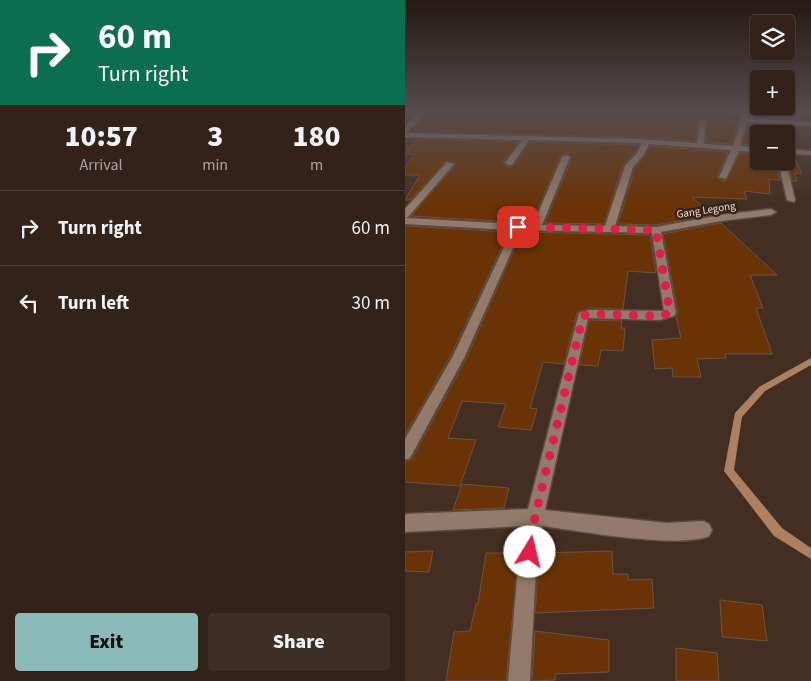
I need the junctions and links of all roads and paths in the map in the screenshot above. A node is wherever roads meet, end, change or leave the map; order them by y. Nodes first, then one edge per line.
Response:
1 (524, 142) edge
2 (639, 142) edge
3 (646, 142) junction
4 (701, 142) edge
5 (738, 142) edge
6 (700, 146) junction
7 (736, 148) junction
8 (750, 149) edge
9 (795, 152) edge
10 (811, 153) edge
11 (566, 157) dead end
12 (509, 163) dead end
13 (450, 164) dead end
14 (784, 170) edge
15 (723, 177) dead end
16 (791, 200) dead end
17 (771, 212) dead end
18 (405, 215) edge
19 (405, 221) edge
20 (518, 227) junction
21 (536, 228) junction
22 (609, 230) junction
23 (656, 230) junction
24 (405, 454) edge
25 (535, 517) junction
26 (405, 523) edge
27 (703, 530) dead end
28 (519, 681) edge

1 - 12 street
2 - 3 street
3 - 6 street
3 - 22 street
4 - 6 street
5 - 7 street
6 - 7 street
7 - 8 street
7 - 15 street
9 - 10 street
11 - 21 street
13 - 18 street
14 - 16 street
17 - 23 street, Gang Legong
19 - 20 street, Gang Legong
20 - 21 street, Gang Legong
20 - 24 street
21 - 22 street, Gang Legong
22 - 23 street, Gang Legong
23 - 25 street
25 - 26 street
25 - 27 street
25 - 28 street

